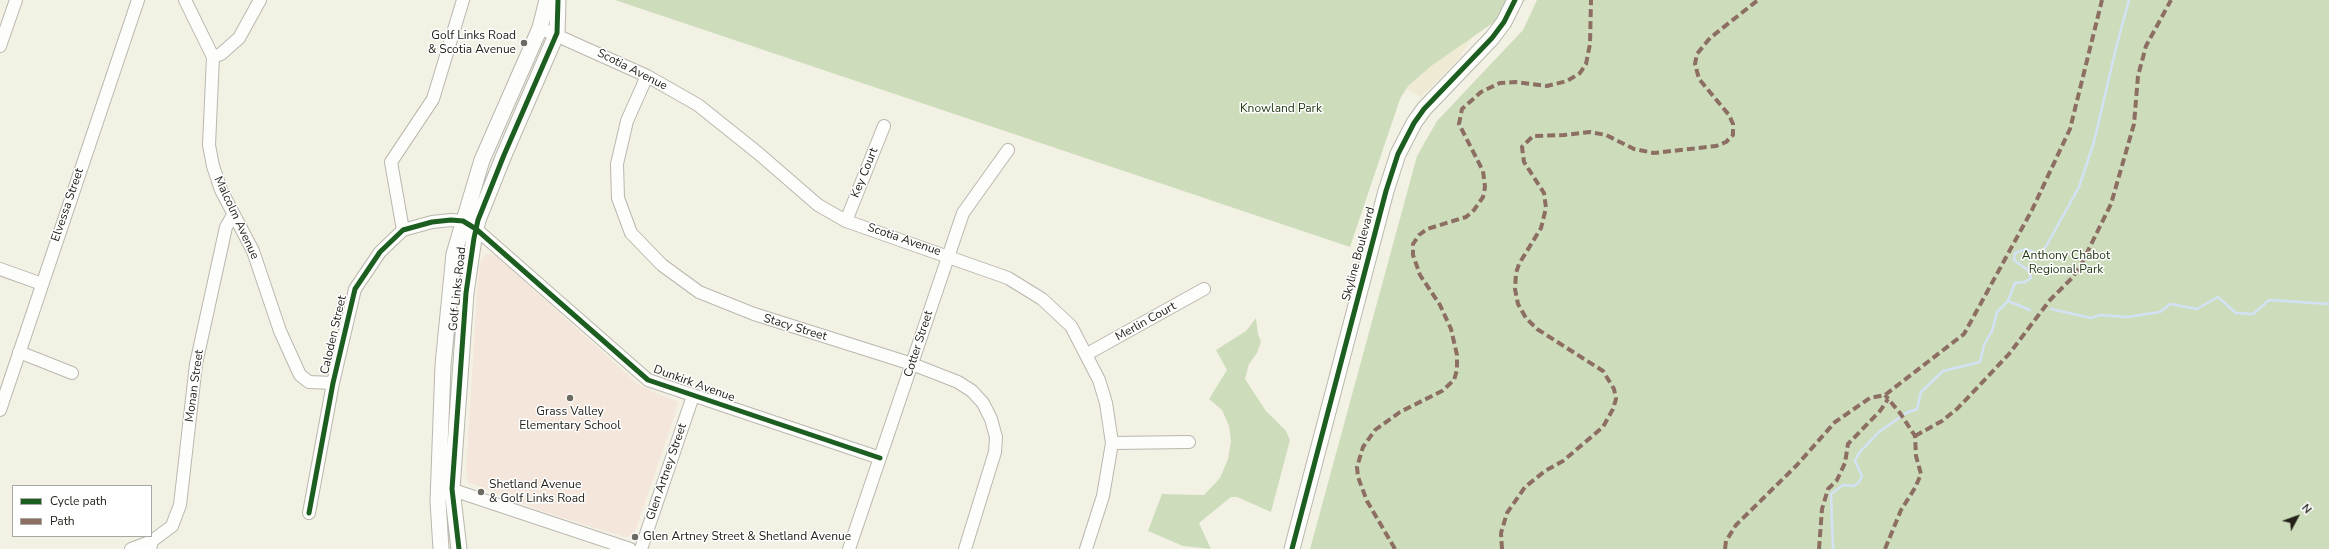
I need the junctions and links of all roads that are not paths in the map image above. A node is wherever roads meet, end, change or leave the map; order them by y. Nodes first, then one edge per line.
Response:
1 (16, 0) edge
2 (138, 0) edge
3 (185, 0) edge
4 (260, 0) edge
5 (463, 0) edge
6 (548, 0) edge
7 (558, 0) edge
8 (1516, 0) edge
9 (540, 28) junction
10 (558, 34) junction
11 (0, 46) edge
12 (213, 57) junction
13 (647, 76) junction
14 (884, 126) dead end
15 (1008, 150) dead end
16 (233, 215) junction
17 (463, 221) junction
18 (846, 221) junction
19 (476, 229) junction
20 (404, 230) junction
21 (948, 255) junction
22 (0, 269) edge
23 (42, 284) junction
24 (1204, 290) dead end
25 (19, 352) junction
26 (1087, 354) junction
27 (912, 364) junction
28 (72, 373) dead end
29 (333, 383) junction
30 (693, 396) junction
31 (0, 410) edge
32 (1189, 442) dead end
33 (1112, 443) junction
34 (880, 458) junction
35 (446, 488) junction
36 (309, 512) dead end
37 (151, 545) edge
38 (132, 549) edge
39 (441, 549) edge
40 (459, 549) edge
41 (630, 549) edge
42 (641, 549) edge
43 (849, 549) edge
44 (965, 549) edge
45 (1086, 549) edge
46 (1292, 549) edge

1 - 11 street
2 - 23 street, Elvessa Street
3 - 12 street, Malcolm Avenue
4 - 12 street
5 - 20 street
6 - 9 main road, Golf Links Road
7 - 10 main road, Golf Links Road
8 - 46 main road, Skyline Boulevard
9 - 10 street, Scotia Avenue
9 - 17 main road, Golf Links Road
10 - 13 street, Scotia Avenue
10 - 19 main road, Golf Links Road
12 - 16 street, Malcolm Avenue
13 - 18 street, Scotia Avenue
13 - 27 street, Stacy Street
14 - 18 street, Key Court
15 - 21 street, Cotter Street
16 - 29 street, Malcolm Avenue
16 - 37 street, Monan Street
17 - 19 street
17 - 20 street, Caloden Street
17 - 35 main road, Golf Links Road
18 - 21 street, Scotia Avenue
19 - 30 street, Dunkirk Avenue
19 - 35 main road, Golf Links Road
20 - 29 street, Caloden Street
21 - 26 street, Scotia Avenue
21 - 27 street, Cotter Street
22 - 23 street
23 - 25 street, Elvessa Street
24 - 26 street, Merlin Court
25 - 28 street
25 - 31 street, Elvessa Street
26 - 33 street, Scotia Avenue
27 - 34 street, Cotter Street
27 - 44 street, Stacy Street
29 - 36 street, Caloden Street
30 - 34 street, Dunkirk Avenue
30 - 42 street, Glen Artney Street
32 - 33 street
33 - 45 street, Scotia Avenue
34 - 43 street, Cotter Street
35 - 39 main road, Golf Links Road
35 - 40 main road, Golf Links Road
35 - 41 street
37 - 38 street, Monan Street

